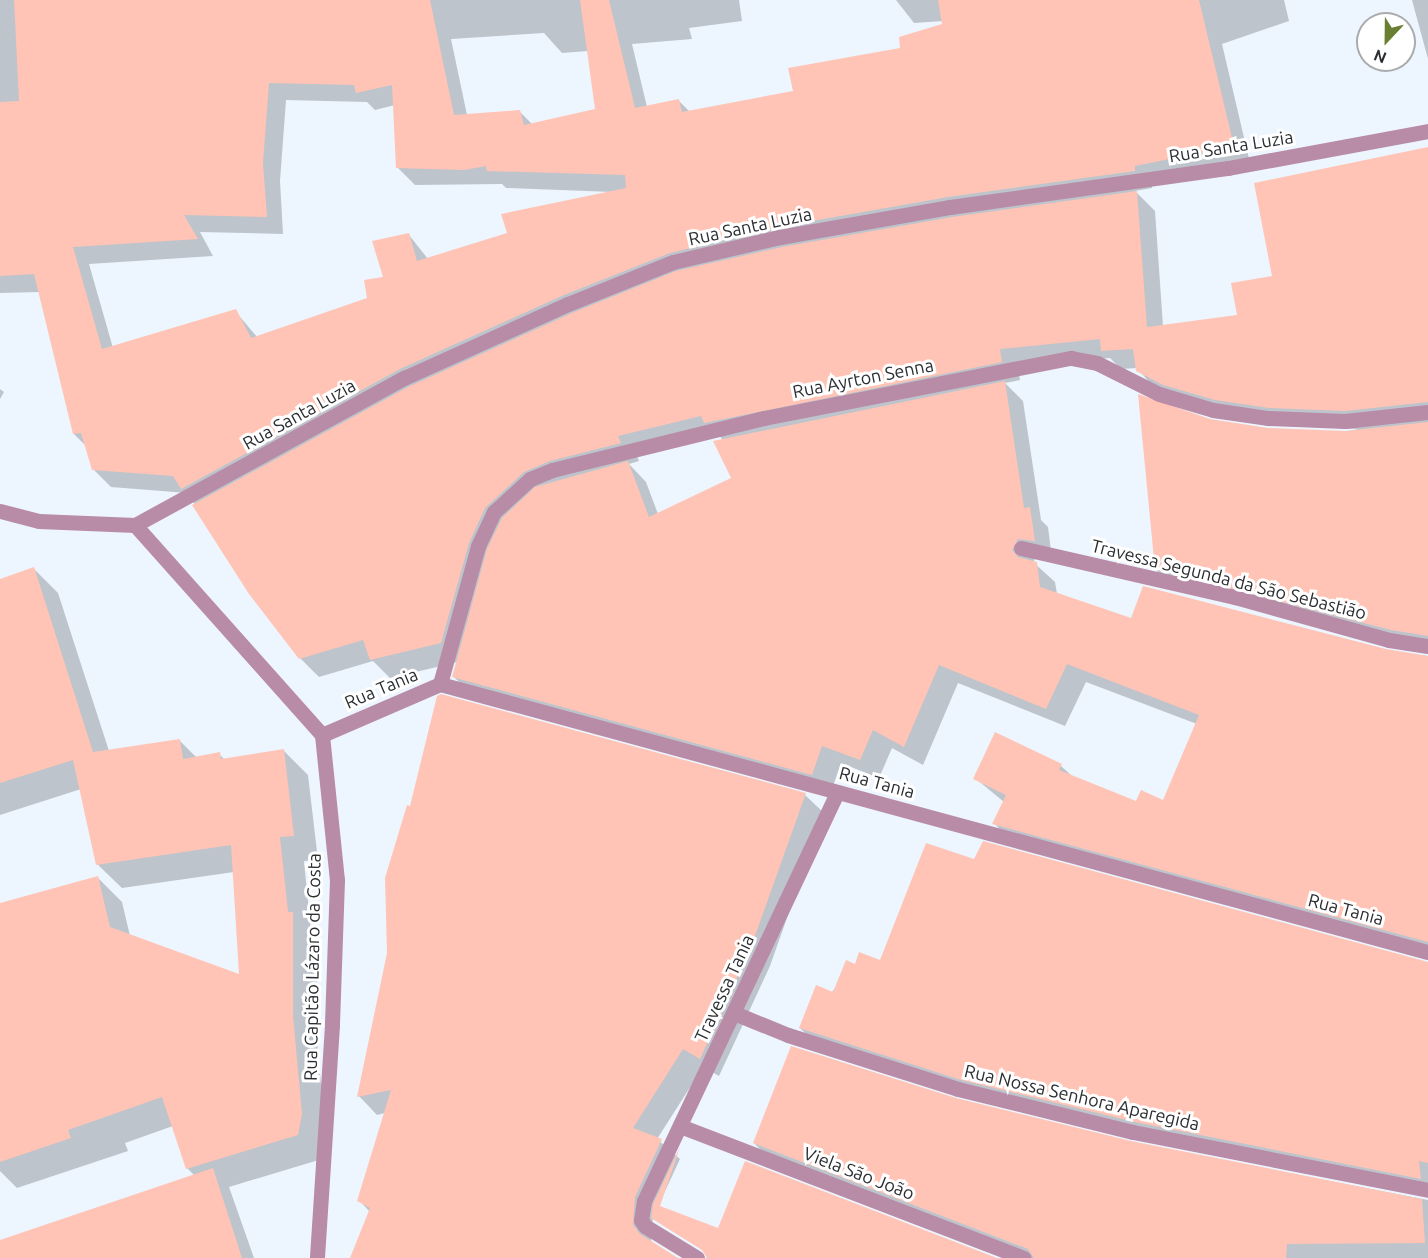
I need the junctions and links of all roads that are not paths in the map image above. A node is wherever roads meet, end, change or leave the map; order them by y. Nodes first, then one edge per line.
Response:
1 (1428, 130) edge
2 (1428, 412) edge
3 (0, 511) edge
4 (135, 525) junction
5 (1021, 548) dead end
6 (1428, 646) edge
7 (440, 684) junction
8 (322, 735) junction
9 (837, 792) junction
10 (1428, 952) edge
11 (734, 1013) junction
12 (680, 1126) junction
13 (1428, 1190) edge
14 (316, 1258) edge
15 (697, 1258) edge
16 (1024, 1258) edge

1 - 4 street, Rua Santa Luzia
2 - 7 street, Rua Ayrton Senna
3 - 4 street
4 - 8 street
5 - 6 street, Travessa Segunda da São Sebastião
7 - 8 street, Rua Tania
7 - 9 street, Rua Tania
8 - 14 street, Rua Capitão Lázaro da Costa
9 - 10 street, Rua Tania
9 - 11 street, Travessa Tania
11 - 12 street, Travessa Tania
11 - 13 street, Rua Nossa Senhora Aparegida
12 - 15 street, Travessa Tania
12 - 16 street, Viela São João

